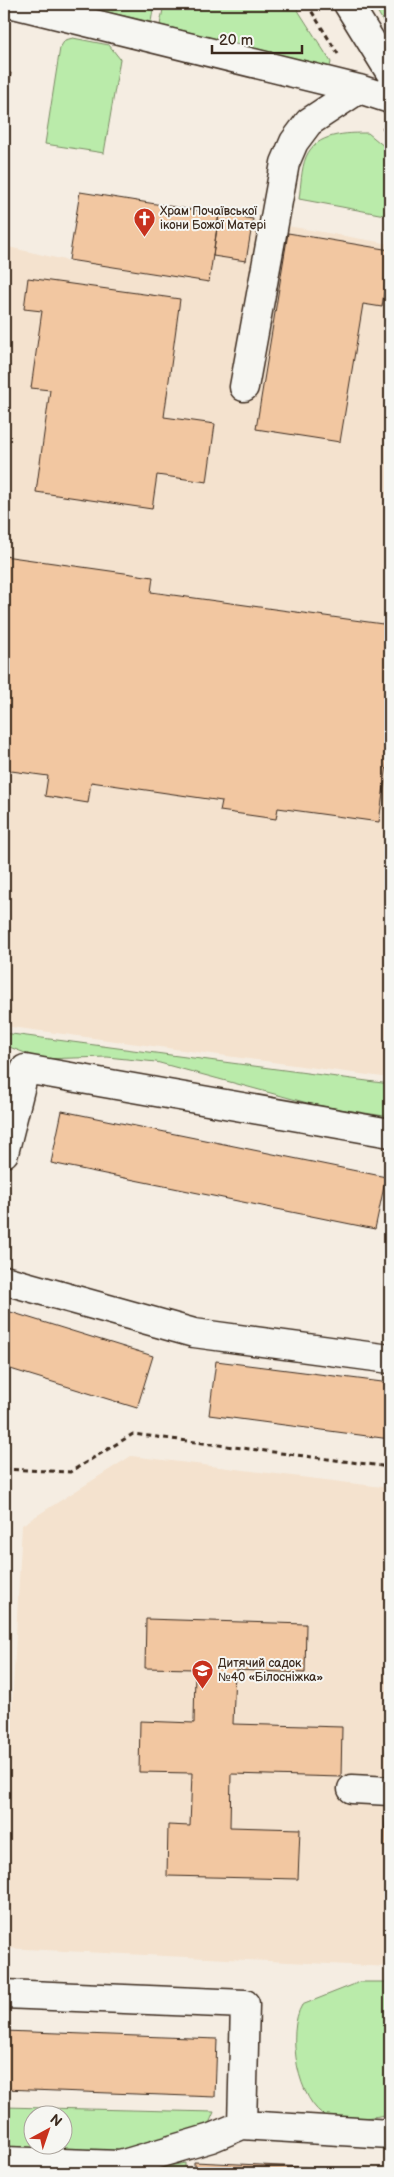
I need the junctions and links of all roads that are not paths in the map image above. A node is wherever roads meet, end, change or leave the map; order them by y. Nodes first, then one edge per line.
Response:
1 (13, 4) edge
2 (348, 4) edge
3 (390, 72) edge
4 (359, 89) junction
5 (390, 99) edge
6 (244, 387) dead end
7 (14, 1066) edge
8 (390, 1133) edge
9 (4, 1153) edge
10 (4, 1280) edge
11 (390, 1359) edge
12 (352, 1788) dead end
13 (390, 1791) edge
14 (4, 1994) edge
15 (242, 2125) junction
16 (390, 2134) edge
17 (4, 2161) edge
18 (120, 2169) edge

1 - 4 street
2 - 3 street
4 - 5 street
4 - 6 street
7 - 8 street
7 - 9 street
10 - 11 street
12 - 13 street
14 - 15 street
15 - 16 street
15 - 18 street
17 - 18 street

